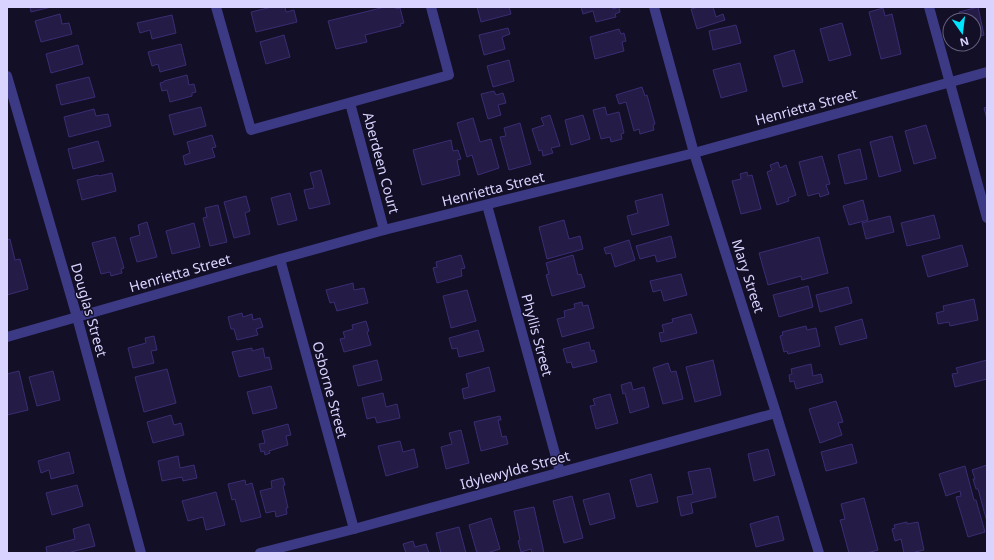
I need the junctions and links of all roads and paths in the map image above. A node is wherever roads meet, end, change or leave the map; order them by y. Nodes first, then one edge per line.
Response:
1 (216, 7) edge
2 (431, 7) edge
3 (654, 7) edge
4 (929, 7) edge
5 (987, 72) edge
6 (7, 76) edge
7 (950, 82) junction
8 (350, 103) junction
9 (694, 153) junction
10 (486, 205) junction
11 (987, 218) edge
12 (384, 230) junction
13 (280, 259) junction
14 (77, 318) junction
15 (7, 337) edge
16 (776, 413) junction
17 (560, 472) junction
18 (354, 528) junction
19 (141, 553) edge
20 (260, 553) edge
21 (819, 553) edge

1 - 8 street, Aberdeen Court
2 - 8 street, Aberdeen Court
3 - 9 street, Mary Street
4 - 7 street
5 - 7 street, Henrietta Street
6 - 14 street, Douglas Street
7 - 9 street, Henrietta Street
7 - 11 street
8 - 12 street, Aberdeen Court
9 - 10 street, Henrietta Street
9 - 16 street, Mary Street
10 - 12 street, Henrietta Street
10 - 17 street, Phyllis Street
12 - 13 street, Henrietta Street
13 - 14 street, Henrietta Street
13 - 18 street, Osborne Street
14 - 15 street, Henrietta Street
14 - 19 street, Douglas Street
16 - 17 street, Idylewylde Street
16 - 21 street, Mary Street
17 - 18 street, Idylewylde Street
18 - 20 street, Idylewylde Street

